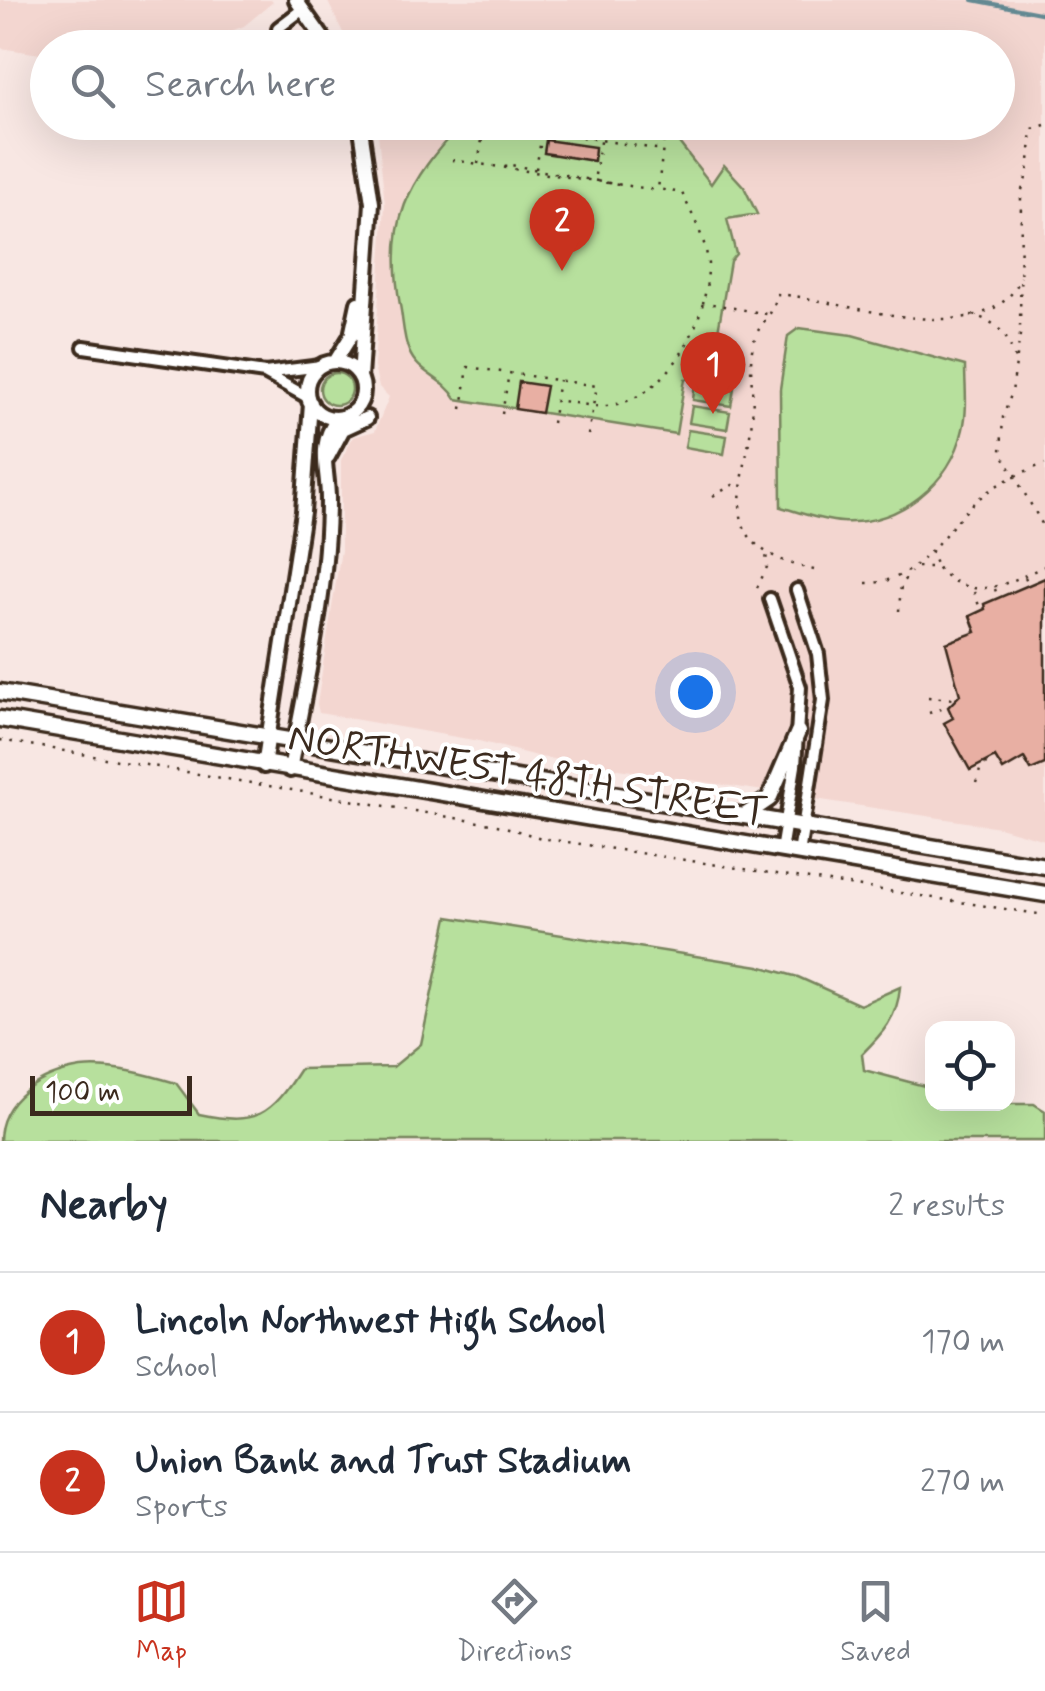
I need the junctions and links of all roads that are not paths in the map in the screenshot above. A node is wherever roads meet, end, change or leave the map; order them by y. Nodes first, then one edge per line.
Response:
1 (299, 4) edge
2 (278, 28) dead end
3 (317, 30) edge
4 (364, 140) edge
5 (368, 156) junction
6 (84, 347) dead end
7 (328, 364) junction
8 (266, 373) junction
9 (360, 377) junction
10 (310, 401) junction
11 (338, 418) junction
12 (366, 418) dead end
13 (326, 474) junction
14 (797, 590) dead end
15 (770, 599) dead end
16 (0, 692) edge
17 (0, 719) edge
18 (798, 732) junction
19 (268, 738) junction
20 (295, 743) junction
21 (264, 766) junction
22 (290, 770) junction
23 (743, 816) junction
24 (786, 824) junction
25 (804, 827) junction
26 (780, 851) junction
27 (799, 854) junction
28 (1045, 866) edge
29 (1045, 894) edge

1 - 2 street
1 - 3 street
4 - 5 street
5 - 7 street
5 - 9 street
6 - 8 street
7 - 8 street
7 - 9 street
7 - 10 street
8 - 10 street
9 - 11 street
10 - 11 street
10 - 19 street
11 - 13 street
12 - 13 street
13 - 20 street
14 - 25 street
15 - 18 street
16 - 19 main road, NORTHWEST 48TH STREET
17 - 21 main road, NORTHWEST 48TH STREET
18 - 23 main road
18 - 24 street
19 - 20 main road, NORTHWEST 48TH STREET
19 - 21 street
20 - 22 street
20 - 23 main road, NORTHWEST 48TH STREET
21 - 22 main road, NORTHWEST 48TH STREET
22 - 26 main road, NORTHWEST 48TH STREET
23 - 24 main road, NORTHWEST 48TH STREET
24 - 25 main road, NORTHWEST 48TH STREET
24 - 26 street
25 - 27 street
25 - 28 main road, NORTHWEST 48TH STREET
26 - 27 main road, NORTHWEST 48TH STREET
27 - 29 main road, NORTHWEST 48TH STREET

